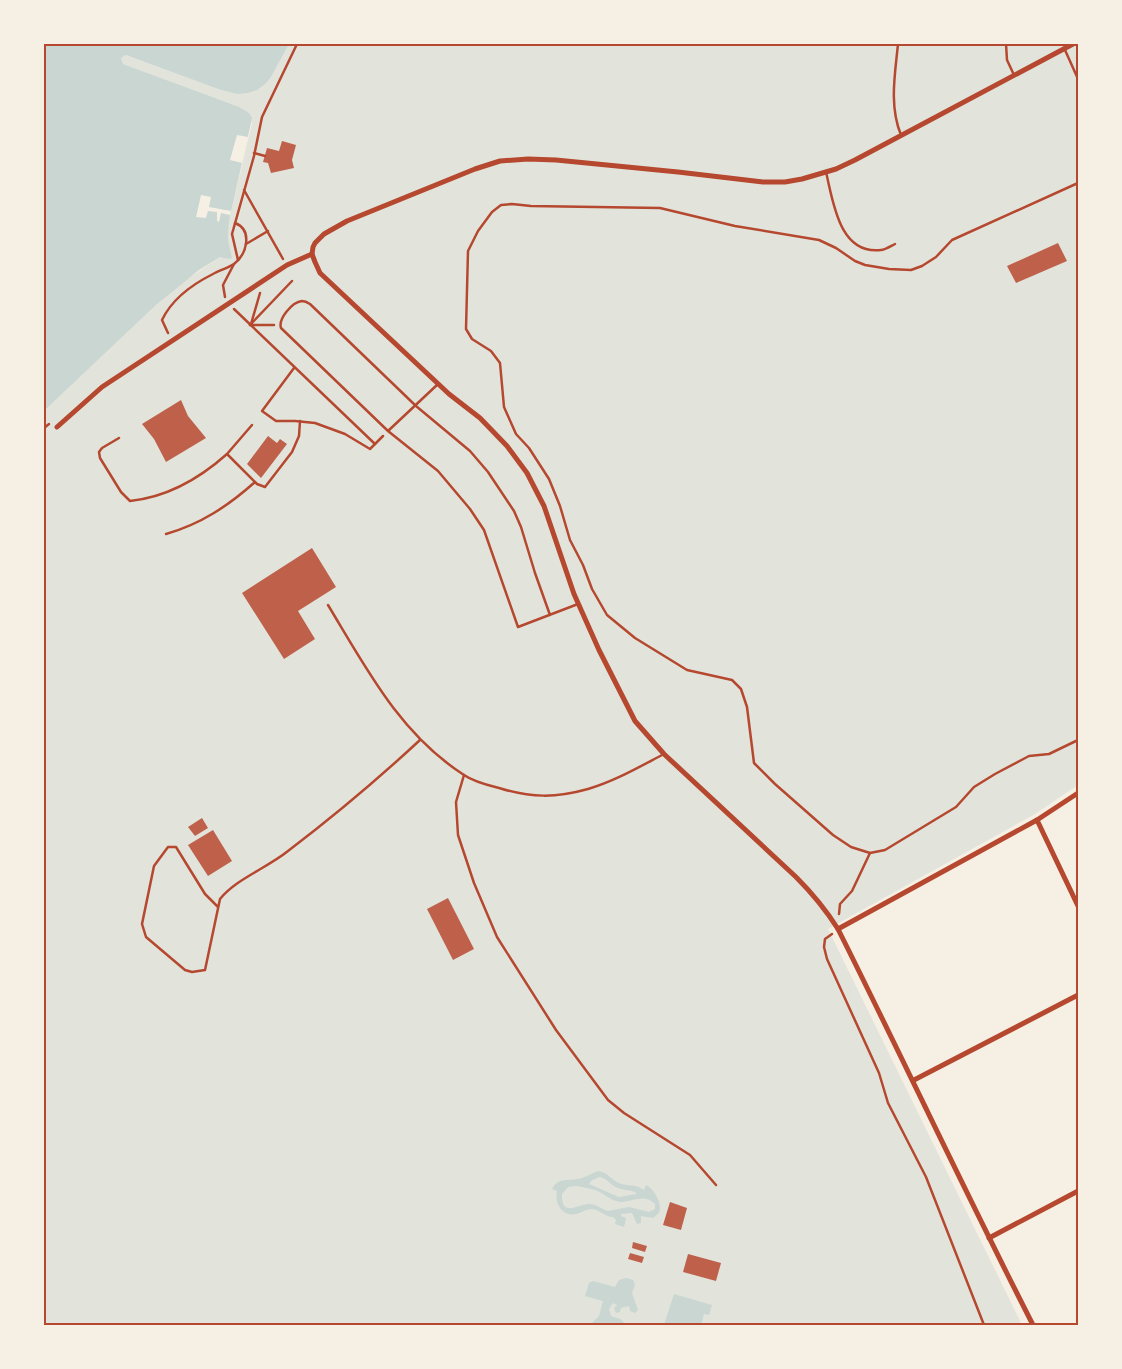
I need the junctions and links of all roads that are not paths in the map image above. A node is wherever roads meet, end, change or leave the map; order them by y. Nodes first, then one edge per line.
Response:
1 (898, 44) edge
2 (1006, 44) edge
3 (1073, 44) edge
4 (1065, 48) junction
5 (1014, 75) junction
6 (1078, 79) edge
7 (901, 135) junction
8 (826, 172) junction
9 (895, 244) dead end
10 (312, 254) junction
11 (438, 384) junction
12 (416, 406) junction
13 (57, 427) dead end
14 (388, 431) junction
15 (578, 604) junction
16 (328, 605) dead end
17 (550, 615) junction
18 (420, 740) junction
19 (664, 754) junction
20 (464, 775) junction
21 (1078, 792) edge
22 (1037, 820) junction
23 (1078, 906) edge
24 (218, 907) junction
25 (838, 929) junction
26 (1078, 995) edge
27 (914, 1080) junction
28 (716, 1185) dead end
29 (1078, 1191) edge
30 (989, 1238) junction
31 (1032, 1325) edge

1 - 7 lane
2 - 5 lane
3 - 4 street
4 - 5 street
4 - 6 lane
5 - 7 street
7 - 8 street
8 - 9 lane
8 - 10 street
10 - 11 street
10 - 13 street
11 - 12 lane
11 - 15 street
12 - 14 lane
12 - 14 lane
12 - 17 lane
14 - 17 lane
15 - 17 lane
15 - 19 street
16 - 18 lane
18 - 20 lane
18 - 24 lane
19 - 20 lane
19 - 25 street
20 - 28 lane
21 - 22 street
22 - 23 street
22 - 25 street
24 - 24 lane
25 - 27 street
26 - 27 street
27 - 30 street
29 - 30 street
30 - 31 street

